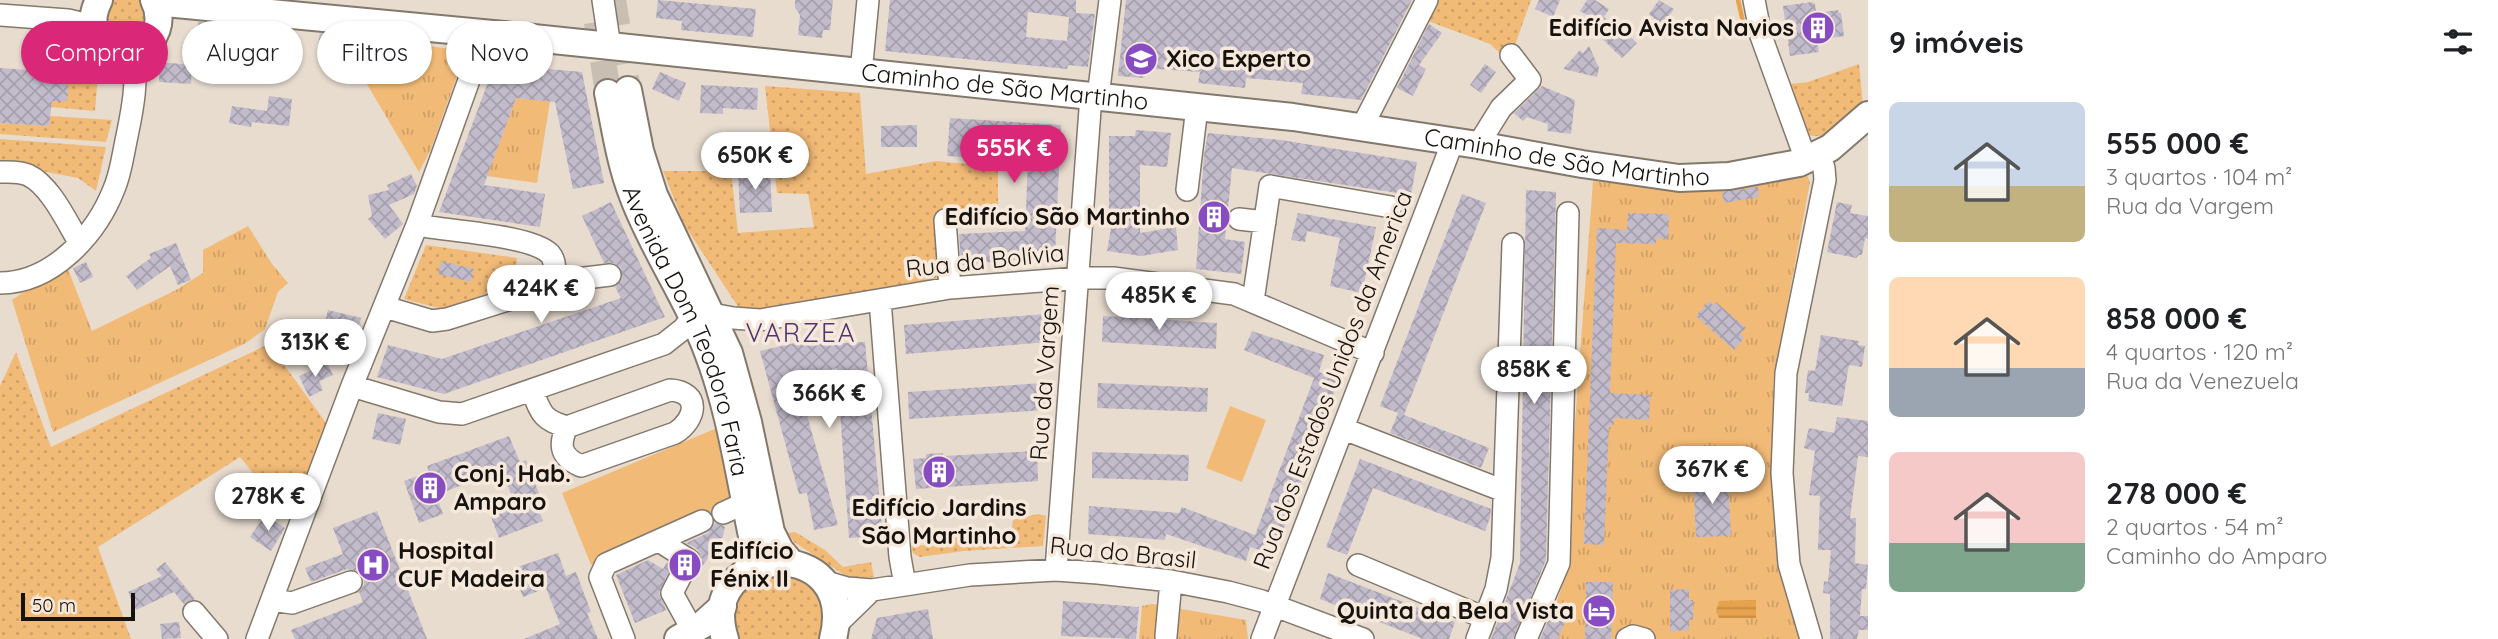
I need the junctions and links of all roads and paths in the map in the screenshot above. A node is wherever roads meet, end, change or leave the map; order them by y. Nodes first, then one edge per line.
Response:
1 (99, 0) edge
2 (603, 0) edge
3 (868, 0) edge
4 (1110, 0) edge
5 (1427, 0) edge
6 (1754, 0) edge
7 (0, 3) edge
8 (156, 8) edge
9 (47, 9) edge
10 (0, 15) edge
11 (79, 21) edge
12 (94, 21) edge
13 (0, 26) edge
14 (446, 30) edge
15 (553, 41) edge
16 (610, 47) junction
17 (1511, 55) dead end
18 (860, 73) junction
19 (136, 84) edge
20 (468, 84) edge
21 (618, 91) tunnel mouth
22 (1095, 97) junction
23 (1196, 107) junction
24 (1868, 115) edge
25 (1362, 127) junction
26 (1466, 143) junction
27 (1812, 158) junction
28 (0, 172) edge
29 (1187, 190) dead end
30 (1391, 207) dead end
31 (1568, 213) dead end
32 (1239, 219) dead end
33 (945, 220) dead end
34 (1265, 222) junction
35 (417, 225) junction
36 (79, 243) junction
37 (1513, 244) dead end
38 (610, 275) dead end
39 (1079, 278) junction
40 (552, 282) junction
41 (0, 283) edge
42 (950, 288) junction
43 (880, 300) junction
44 (1253, 301) junction
45 (384, 307) junction
46 (703, 315) junction
47 (760, 320) junction
48 (664, 344) junction
49 (718, 351) junction
50 (1373, 353) junction
51 (352, 386) junction
52 (532, 390) junction
53 (567, 427) junction
54 (1344, 429) junction
55 (1504, 491) junction
56 (702, 521) dead end
57 (660, 541) junction
58 (791, 563) junction
59 (1358, 565) dead end
60 (1056, 570) junction
61 (747, 572) junction
62 (823, 581) junction
63 (1171, 581) junction
64 (351, 582) dead end
65 (905, 585) junction
66 (872, 590) junction
67 (272, 600) junction
68 (723, 606) junction
69 (1274, 606) junction
70 (194, 612) dead end
71 (1485, 618) junction
72 (835, 631) edge
73 (686, 635) edge
74 (1166, 636) dead end
75 (217, 639) edge
76 (257, 639) edge
77 (624, 639) edge
78 (725, 639) edge
79 (1262, 639) edge
80 (1363, 639) edge
81 (1477, 639) edge
82 (1526, 639) edge
83 (1627, 639) edge
84 (1644, 639) edge
85 (1811, 639) edge

1 - 12 main road
2 - 16 street
3 - 18 street
4 - 22 street, Rua da Vargem
5 - 25 street
6 - 27 street
7 - 9 street
8 - 14 main road, Caminho de São Martinho
9 - 10 street
9 - 11 street
9 - 13 street
15 - 16 main road, Caminho de São Martinho
16 - 18 main road, Caminho de São Martinho
17 - 26 street, Rua dos Estados Unidos da America
18 - 22 main road, Caminho de São Martinho
19 - 36 street
20 - 35 street
21 - 46 main road, Avenida Dom Teodoro Faria
22 - 23 main road, Caminho de São Martinho
22 - 39 street, Rua da Vargem
23 - 25 main road, Caminho de São Martinho
23 - 29 street
24 - 27 main road
25 - 26 main road, Caminho de São Martinho
26 - 27 main road, Caminho de São Martinho
26 - 50 street, Rua dos Estados Unidos da America
27 - 85 street
28 - 36 street
30 - 34 street
31 - 82 street
32 - 34 street
33 - 42 street
34 - 44 street
35 - 40 street
35 - 45 street
36 - 41 street
37 - 55 street
38 - 40 street
39 - 42 street, Rua da Bolívia
39 - 44 street, Rua da Bolívia
39 - 60 street, Rua da Vargem
40 - 45 street
42 - 43 street, Rua da Bolívia
43 - 47 street, Rua da Bolívia
43 - 65 street
44 - 50 street, Rua da Bolívia
45 - 51 street
46 - 47 street, Rua da Bolívia
46 - 48 street
46 - 49 main road, Avenida Dom Teodoro Faria
47 - 49 street, Rua da Bolívia
48 - 49 street
48 - 52 street
49 - 58 main road, Avenida Dom Teodoro Faria
49 - 61 main road, Avenida Dom Teodoro Faria
50 - 54 street, Rua dos Estados Unidos da America
51 - 52 street
51 - 67 street
52 - 53 street
53 - 53 street
54 - 55 street
54 - 69 street, Rua dos Estados Unidos da America
55 - 71 street
56 - 57 street
57 - 73 street
57 - 77 street
58 - 61 main road
58 - 62 main road
59 - 71 street
60 - 63 street, Rua do Brasil
60 - 65 street, Rua do Brasil
61 - 68 main road
62 - 66 street, Rua do Brasil
62 - 72 main road
63 - 69 street, Rua do Brasil
63 - 74 street
64 - 67 street
65 - 66 street, Rua do Brasil
66 - 72 street
67 - 76 street
68 - 73 main road
68 - 78 main road
69 - 79 street, Rua dos Estados Unidos da America
69 - 80 street, Rua do Brasil
70 - 75 street
71 - 81 street
83 - 84 street

